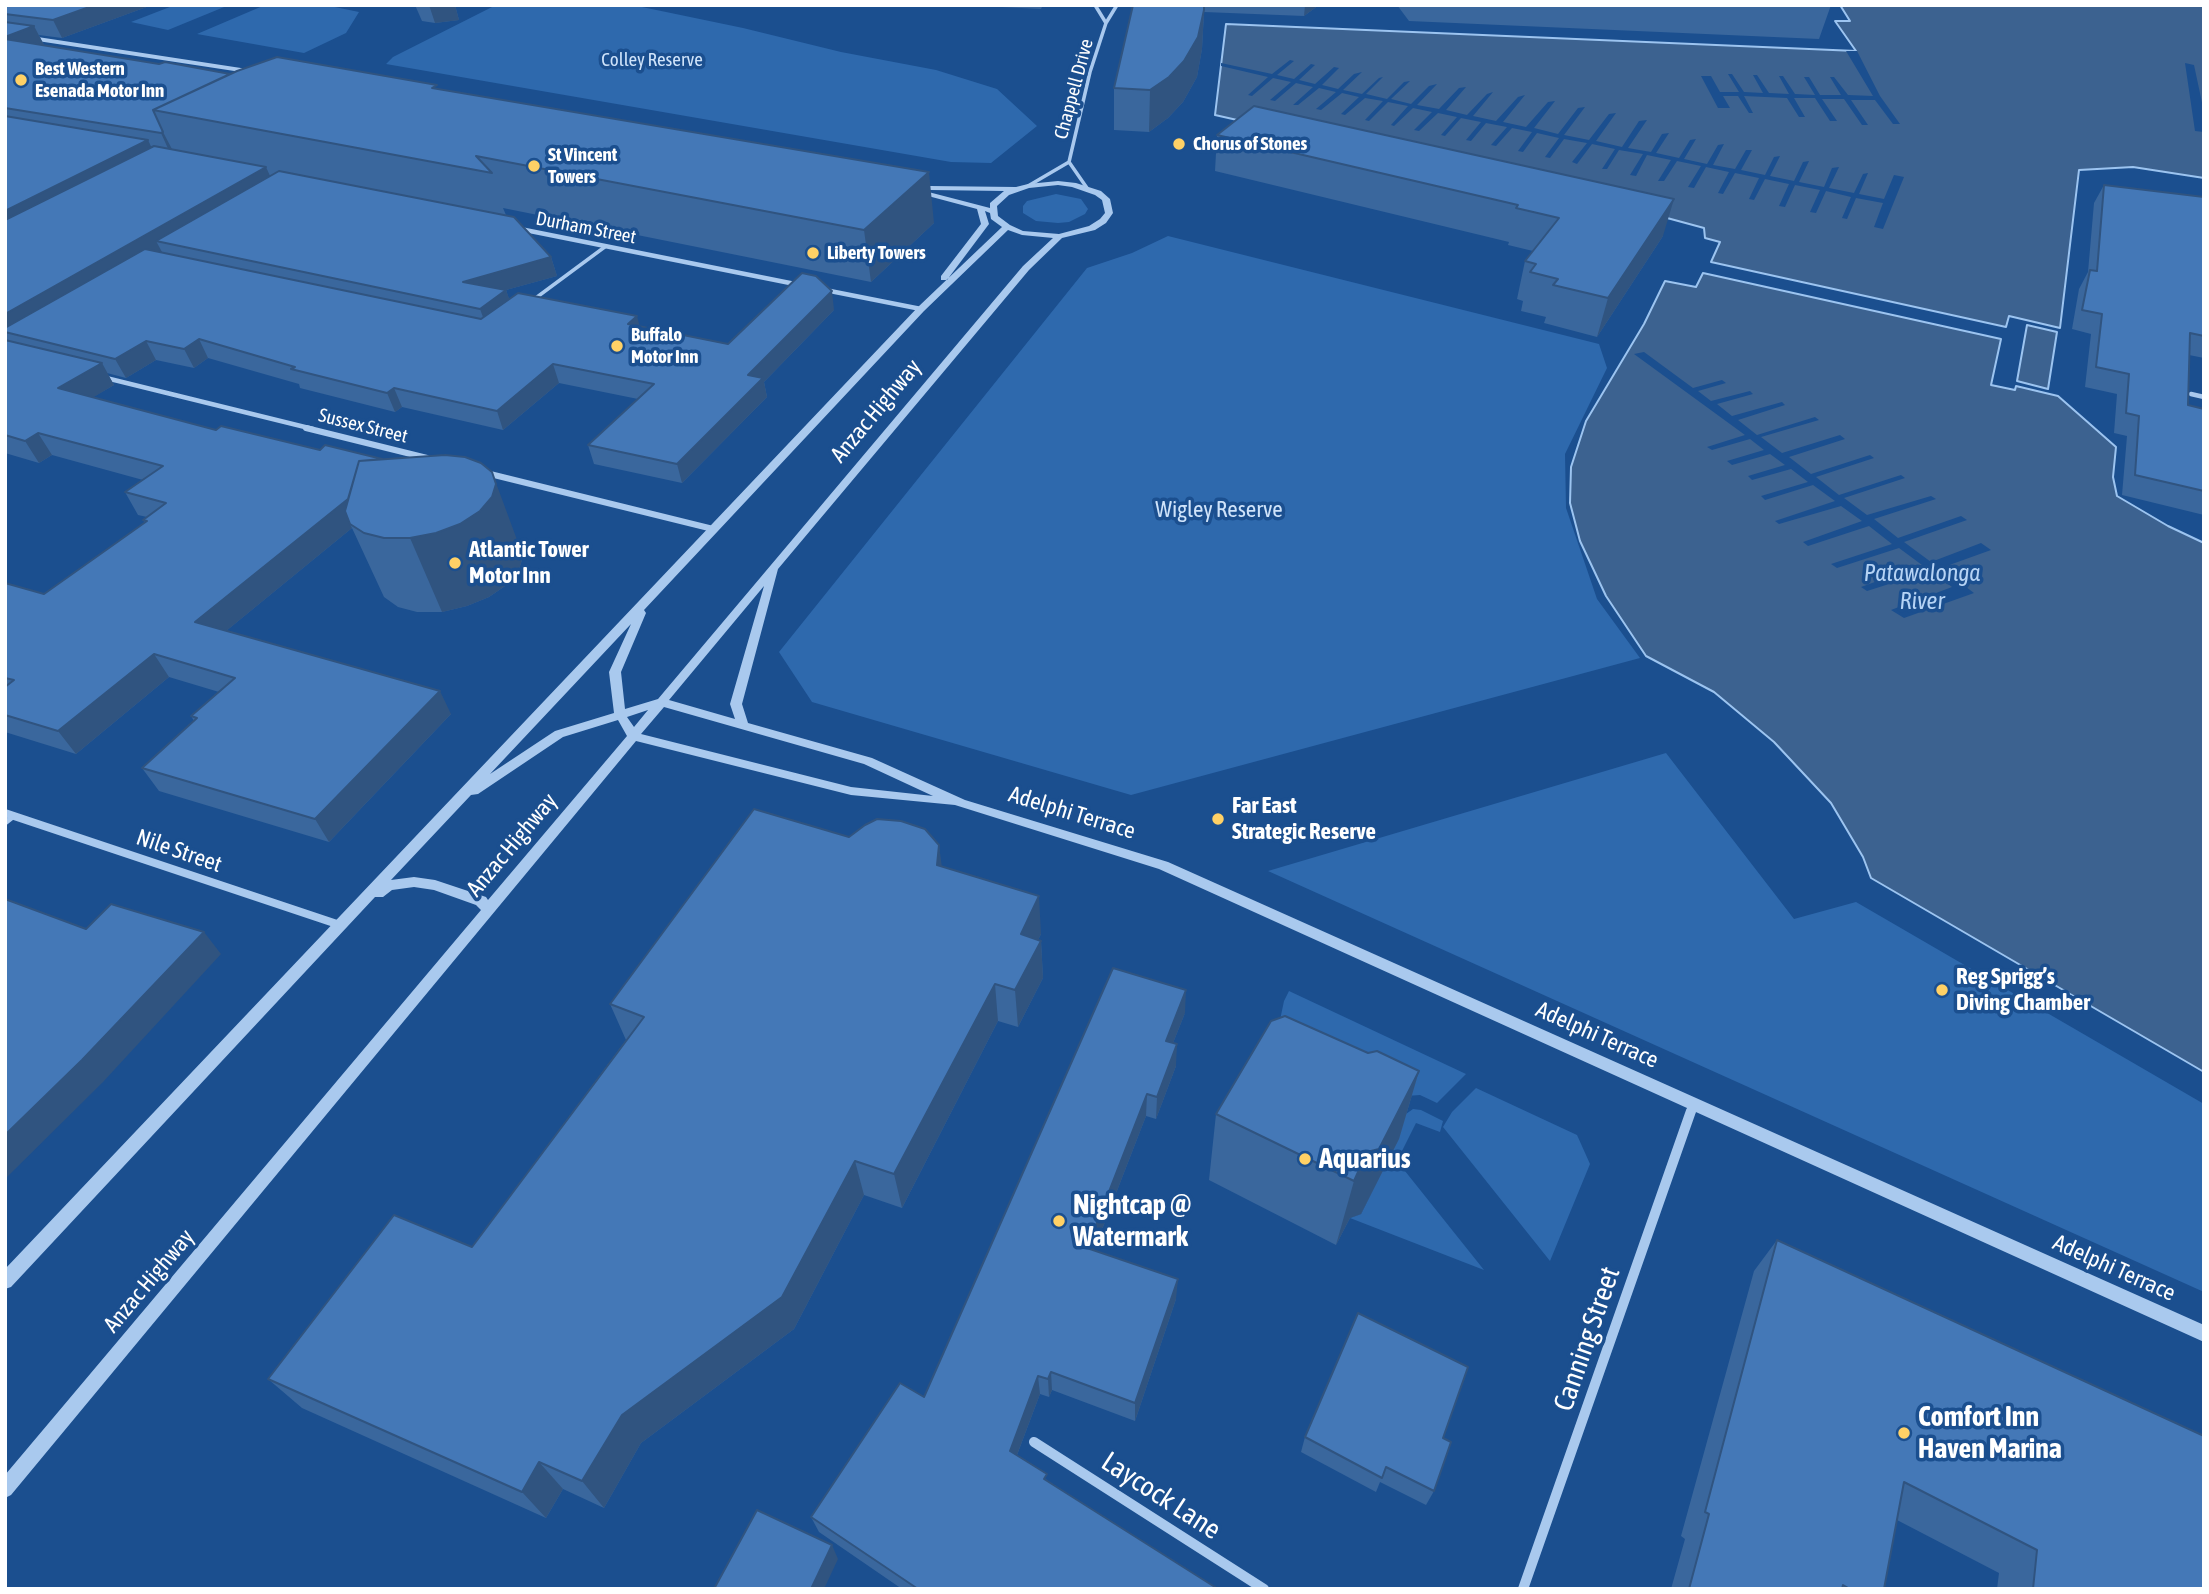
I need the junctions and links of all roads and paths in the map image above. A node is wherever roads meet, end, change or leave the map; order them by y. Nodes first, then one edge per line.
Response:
1 (1095, 5) edge
2 (1117, 5) edge
3 (1106, 23) junction
4 (5, 34) edge
5 (134, 54) junction
6 (211, 74) edge
7 (264, 74) edge
8 (1069, 162) junction
9 (1028, 186) junction
10 (1087, 188) junction
11 (1016, 189) junction
12 (980, 207) junction
13 (992, 211) junction
14 (513, 228) edge
15 (1007, 228) junction
16 (1059, 236) junction
17 (606, 246) junction
18 (803, 286) edge
19 (816, 288) edge
20 (531, 302) edge
21 (921, 309) junction
22 (100, 377) edge
23 (2190, 394) edge
24 (2204, 397) edge
25 (437, 461) edge
26 (477, 471) edge
27 (713, 530) junction
28 (681, 563) junction
29 (775, 566) junction
30 (661, 702) junction
31 (620, 714) junction
32 (743, 725) junction
33 (633, 736) junction
34 (961, 803) junction
35 (9, 815) edge
36 (5, 823) edge
37 (360, 904) junction
38 (488, 909) junction
39 (344, 921) junction
40 (1694, 1104) junction
41 (5, 1281) edge
42 (2204, 1334) edge
43 (1034, 1442) dead end
44 (5, 1489) edge
45 (1264, 1589) edge
46 (1523, 1589) edge

1 - 3 street, Chappell Drive
2 - 3 street, Chappell Drive
3 - 8 street, Chappell Drive
4 - 5 street
5 - 6 street
5 - 7 street
8 - 9 street, Chappell Drive
8 - 10 street, Chappell Drive
9 - 10 street
9 - 11 street
10 - 16 street
11 - 12 street
11 - 13 street
12 - 13 street
12 - 21 street
13 - 15 street
14 - 17 street, Durham Street
15 - 16 street
15 - 21 street, Anzac Highway
16 - 29 street, Anzac Highway
17 - 18 street, Durham Street
17 - 20 lane
19 - 21 street
21 - 27 street, Anzac Highway
22 - 25 street, Sussex Street
23 - 24 street
26 - 27 street
27 - 28 street, Anzac Highway
28 - 31 street
28 - 37 street, Anzac Highway
29 - 30 street, Anzac Highway
29 - 32 street
30 - 31 street
30 - 32 street, Adelphi Terrace
30 - 33 street, Anzac Highway
31 - 33 street
31 - 37 street
32 - 34 street, Adelphi Terrace
33 - 34 street, Adelphi Terrace
33 - 38 street, Anzac Highway
34 - 40 street, Adelphi Terrace
35 - 36 lane
35 - 39 street, Nile Street
37 - 39 street, Anzac Highway
38 - 39 street
38 - 44 street, Anzac Highway
39 - 41 street, Anzac Highway
40 - 42 street, Adelphi Terrace
40 - 46 street, Canning Street
43 - 45 street, Laycock Lane

